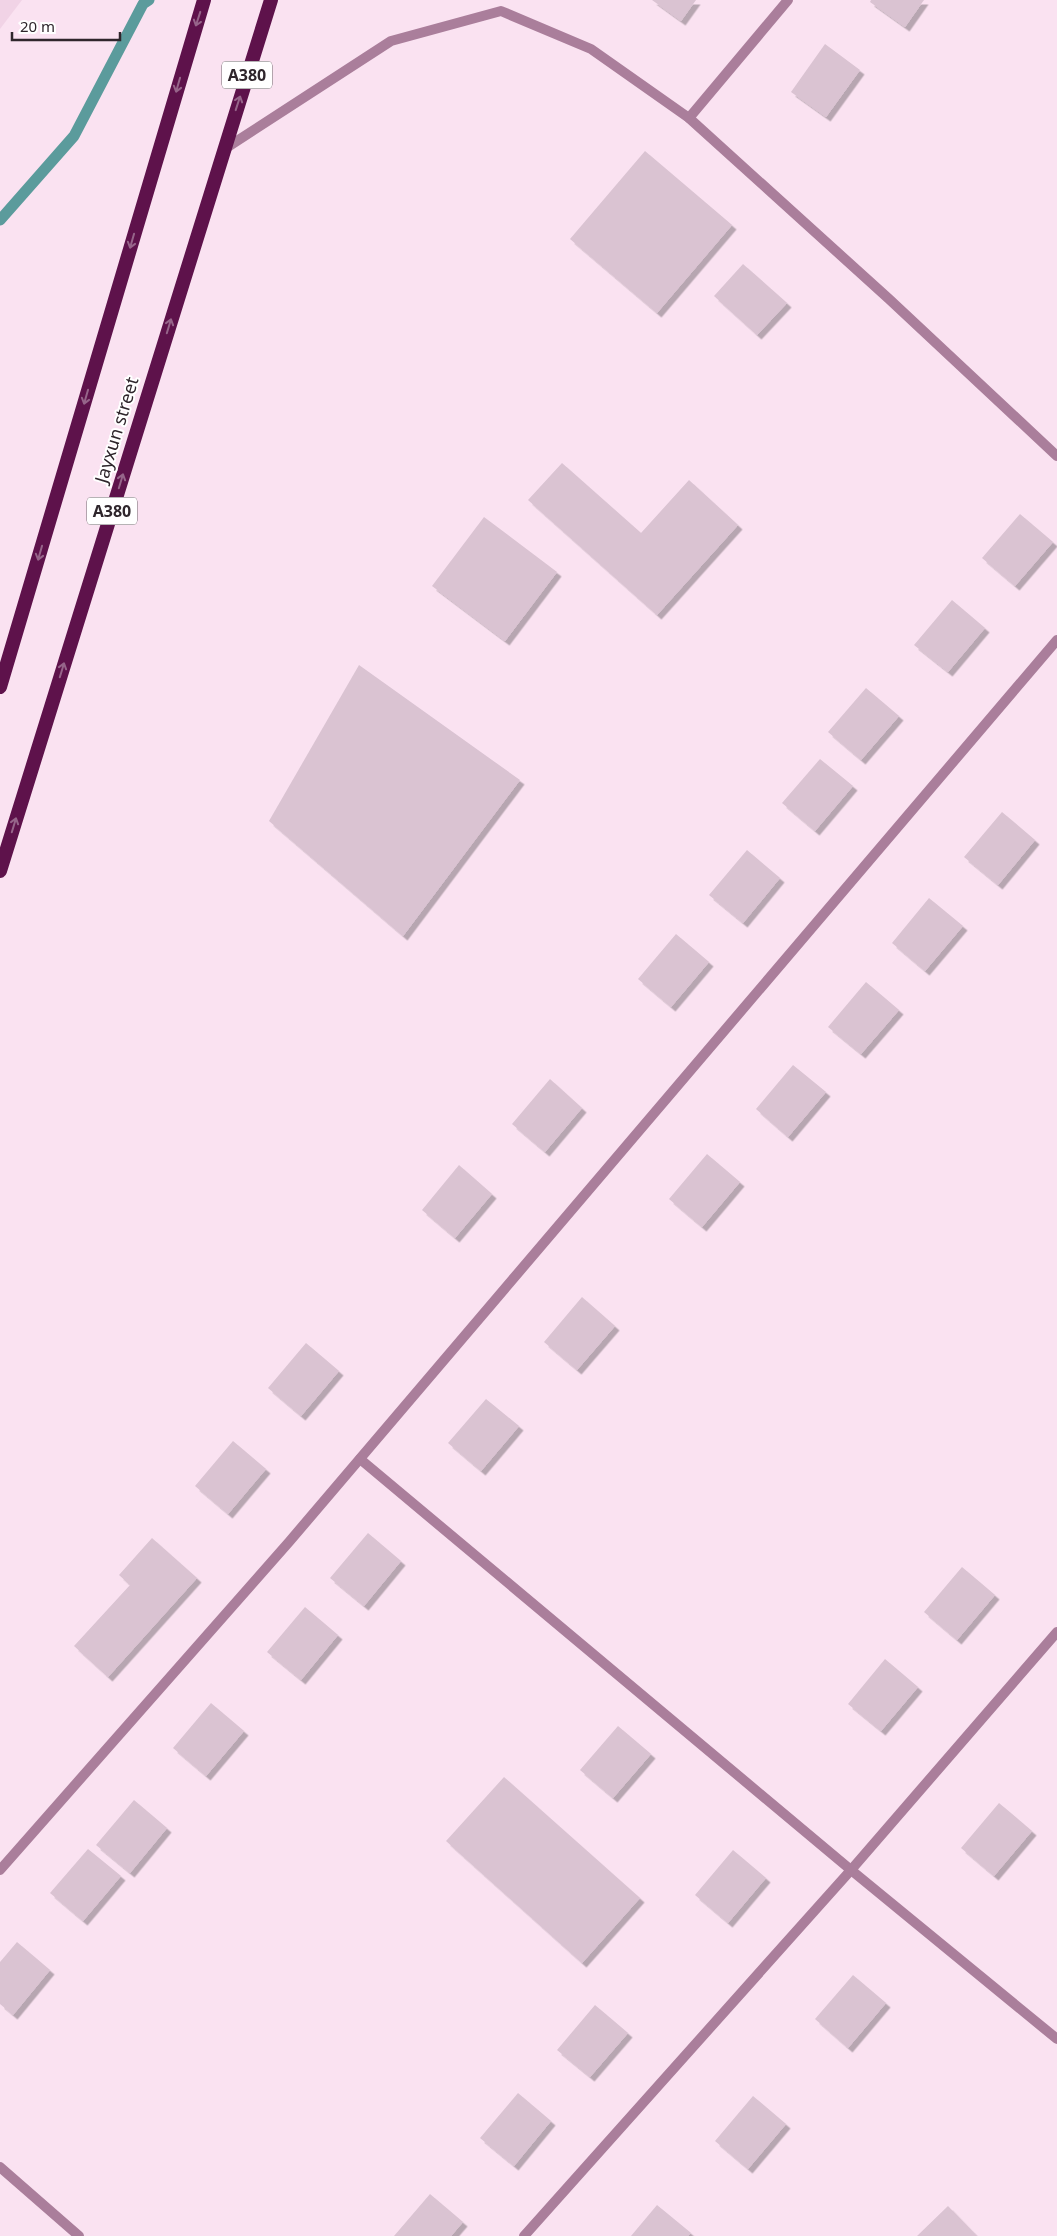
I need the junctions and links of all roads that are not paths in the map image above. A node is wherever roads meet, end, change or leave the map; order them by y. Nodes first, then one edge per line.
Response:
1 (204, 0) edge
2 (271, 0) edge
3 (788, 0) edge
4 (689, 118) junction
5 (224, 150) junction
6 (1057, 456) edge
7 (1057, 640) edge
8 (0, 687) edge
9 (0, 871) edge
10 (360, 1459) junction
11 (1057, 1632) edge
12 (0, 1870) edge
13 (851, 1870) junction
14 (1057, 2039) edge
15 (0, 2167) edge
16 (79, 2236) edge
17 (524, 2236) edge

1 -> 8 highway
5 -> 2 highway, Jayxun street / A380
3 - 4 street
4 - 5 street
4 - 6 street
9 -> 5 highway, Jayxun street / A380
7 - 10 street
10 - 12 street
10 - 13 street
11 - 13 street
13 - 14 street
13 - 17 street
15 - 16 street

